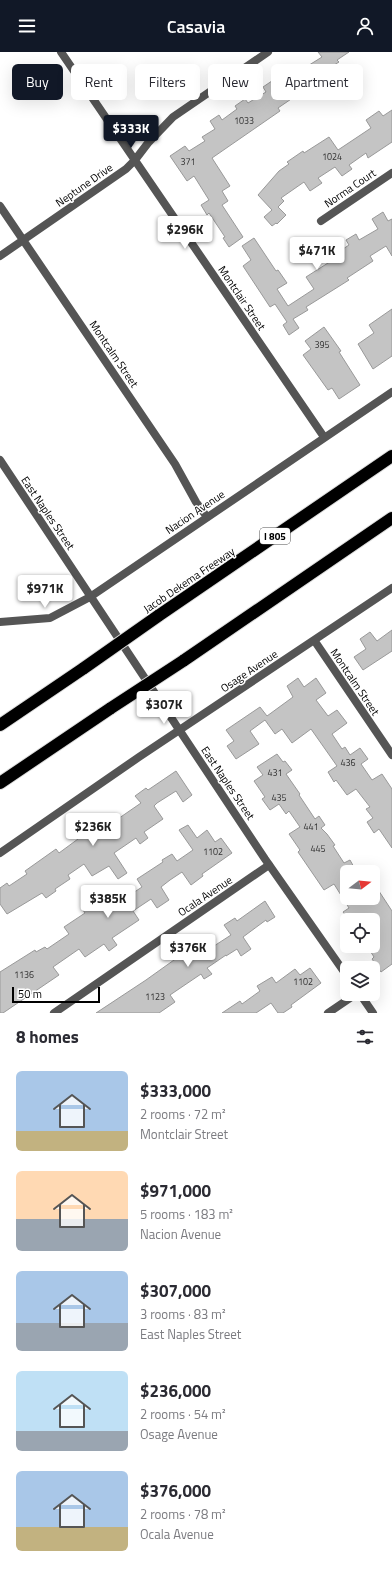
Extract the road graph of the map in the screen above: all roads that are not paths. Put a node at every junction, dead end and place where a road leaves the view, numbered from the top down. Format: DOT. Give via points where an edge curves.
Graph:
graph roads {
  1 [pos="61,52"];
  2 [pos="268,52"];
  3 [pos="135,160"];
  4 [pos="392,174"];
  5 [pos="0,206"];
  6 [pos="321,221"];
  7 [pos="23,240"];
  8 [pos="0,256"];
  9 [pos="392,392"];
  10 [pos="324,438"];
  11 [pos="392,456"];
  12 [pos="0,460"];
  13 [pos="207,517"];
  14 [pos="392,518"];
  15 [pos="392,588"];
  16 [pos="90,597"];
  17 [pos="0,622"];
  18 [pos="314,640"];
  19 [pos="111,708"];
  20 [pos="0,725"];
  21 [pos="180,731"];
  22 [pos="392,755"];
  23 [pos="0,780"];
  24 [pos="0,783"];
  25 [pos="0,853"];
  26 [pos="269,865"];
  27 [pos="340,966"];
  28 [pos="346,1001"];
  29 [pos="365,1001"];
  30 [pos="54,1013"];
  31 [pos="328,1013"];
  32 [pos="373,1013"];
  1 -- 3 [label="street, Montclair Street"];
  2 -- 3 [label="street, Neptune Drive" via="173,117"];
  3 -- 7 [label="street, Neptune Drive"];
  3 -- 10 [label="street, Montclair Street"];
  4 -- 6 [label="street, Norma Court"];
  5 -- 7 [label="street, Montcalm Street"];
  7 -- 8 [label="street, Neptune Drive"];
  7 -- 13 [label="street, Montcalm Street" via="175,464"];
  9 -- 10 [label="street, Nacion Avenue"];
  10 -- 13 [label="street, Nacion Avenue"];
  11 -- 20 [label="highway, Jacob Dekema Freeway / I 805, bridge"];
  12 -- 16 [label="street, East Naples Street"];
  13 -- 16 [label="street, Nacion Avenue"];
  14 -- 19 [label="highway, bridge"];
  15 -- 18 [label="street, Osage Avenue"];
  16 -- 17 [label="street, Nacion Avenue" via="50,618"];
  16 -- 21 [label="street, East Naples Street"];
  18 -- 21 [label="street, Osage Avenue"];
  18 -- 22 [label="street, Montcalm Street"];
  19 -- 23 [label="highway"];
  19 -- 24 [label="highway"];
  21 -- 25 [label="street, Osage Avenue"];
  21 -- 26 [label="street, East Naples Street"];
  26 -- 27 [label="street, East Naples Street"];
  26 -- 30 [label="street, Ocala Avenue"];
  28 -- 31 [label="street"];
  29 -- 32 [label="street"];
}
